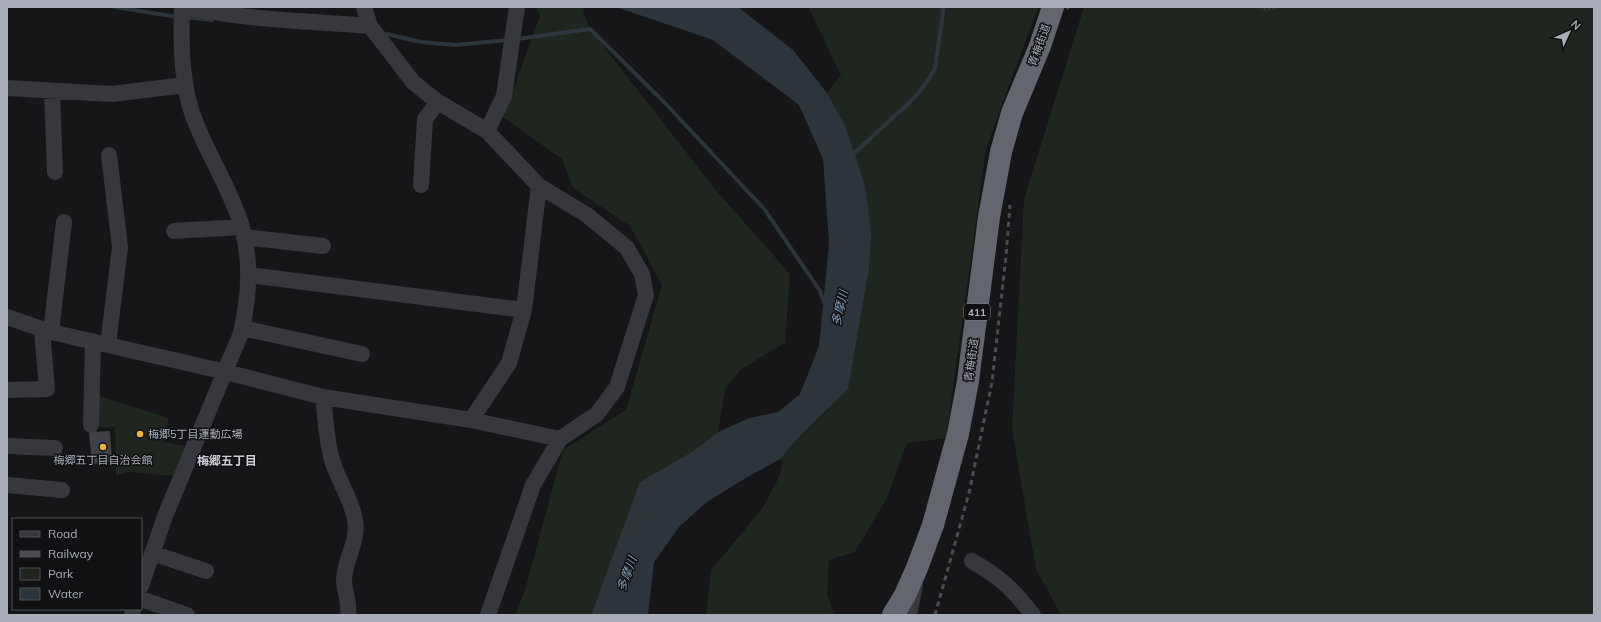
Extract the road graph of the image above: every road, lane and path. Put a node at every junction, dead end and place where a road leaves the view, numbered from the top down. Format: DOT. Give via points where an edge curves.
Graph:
graph roads {
  1 [pos="182,7"];
  2 [pos="186,7"];
  3 [pos="364,7"];
  4 [pos="517,7"];
  5 [pos="1053,7"];
  6 [pos="1259,7"];
  7 [pos="1278,7"];
  8 [pos="370,26"];
  9 [pos="185,85"];
  10 [pos="7,88"];
  11 [pos="52,92"];
  12 [pos="438,102"];
  13 [pos="487,131"];
  14 [pos="109,155"];
  15 [pos="55,172"];
  16 [pos="421,185"];
  17 [pos="539,186"];
  18 [pos="64,222"];
  19 [pos="174,231"];
  20 [pos="243,232"];
  21 [pos="323,246"];
  22 [pos="248,275"];
  23 [pos="524,310"];
  24 [pos="7,317"];
  25 [pos="242,328"];
  26 [pos="47,330"];
  27 [pos="101,343"];
  28 [pos="362,354"];
  29 [pos="226,372"];
  30 [pos="7,390"];
  31 [pos="323,397"];
  32 [pos="471,420"];
  33 [pos="91,425"];
  34 [pos="560,439"];
  35 [pos="7,446"];
  36 [pos="55,448"];
  37 [pos="7,485"];
  38 [pos="62,490"];
  39 [pos="152,553"];
  40 [pos="972,561"];
  41 [pos="917,568"];
  42 [pos="206,571"];
  43 [pos="142,583"];
  44 [pos="142,599"];
  45 [pos="187,615"];
  46 [pos="348,615"];
  47 [pos="488,615"];
  48 [pos="893,615"];
  49 [pos="909,615"];
  50 [pos="1033,615"];
  1 -- 9 [label="street" via="181,48"];
  2 -- 8 [label="street" via="238,16"];
  3 -- 8 [label="street"];
  4 -- 13 [label="street" via="504,96"];
  5 -- 41 [label="highway, 青梅街道 / 411" via="1012,113 1001,152 989,217 968,381 958,434 933,526"];
  6 -- 7 [label="path" via="1266,10"];
  8 -- 12 [label="street" via="413,82"];
  9 -- 11 [label="street" via="112,94"];
  9 -- 20 [label="street" via="194,117 234,205"];
  10 -- 11 [label="street"];
  11 -- 15 [label="street"];
  12 -- 13 [label="street"];
  12 -- 16 [label="street" via="425,119"];
  13 -- 17 [label="street"];
  14 -- 27 [label="street" via="120,248"];
  17 -- 23 [label="street"];
  17 -- 34 [label="street" via="587,216 627,248 642,274 646,295 617,387 597,414"];
  18 -- 26 [label="street"];
  19 -- 20 [label="street"];
  20 -- 21 [label="street"];
  20 -- 22 [label="street"];
  22 -- 23 [label="street"];
  22 -- 25 [label="street" via="247,303"];
  23 -- 32 [label="street" via="509,363"];
  24 -- 26 [label="street"];
  25 -- 28 [label="street"];
  25 -- 29 [label="street"];
  26 -- 27 [label="street"];
  26 -- 30 [label="street" via="47,389"];
  27 -- 29 [label="street"];
  27 -- 33 [label="street"];
  29 -- 31 [label="street"];
  29 -- 39 [label="street"];
  31 -- 32 [label="street"];
  31 -- 46 [label="street" via="330,452 356,522 344,578 349,601"];
  32 -- 34 [label="street"];
  34 -- 47 [label="street" via="533,485"];
  35 -- 36 [label="street"];
  37 -- 38 [label="street"];
  39 -- 42 [label="street"];
  39 -- 43 [label="street"];
  40 -- 50 [label="street" via="996,575"];
  41 -- 48 [label="highway, 青梅街道 / 411"];
  41 -- 49 [label="street"];
  44 -- 45 [label="street"];
}
